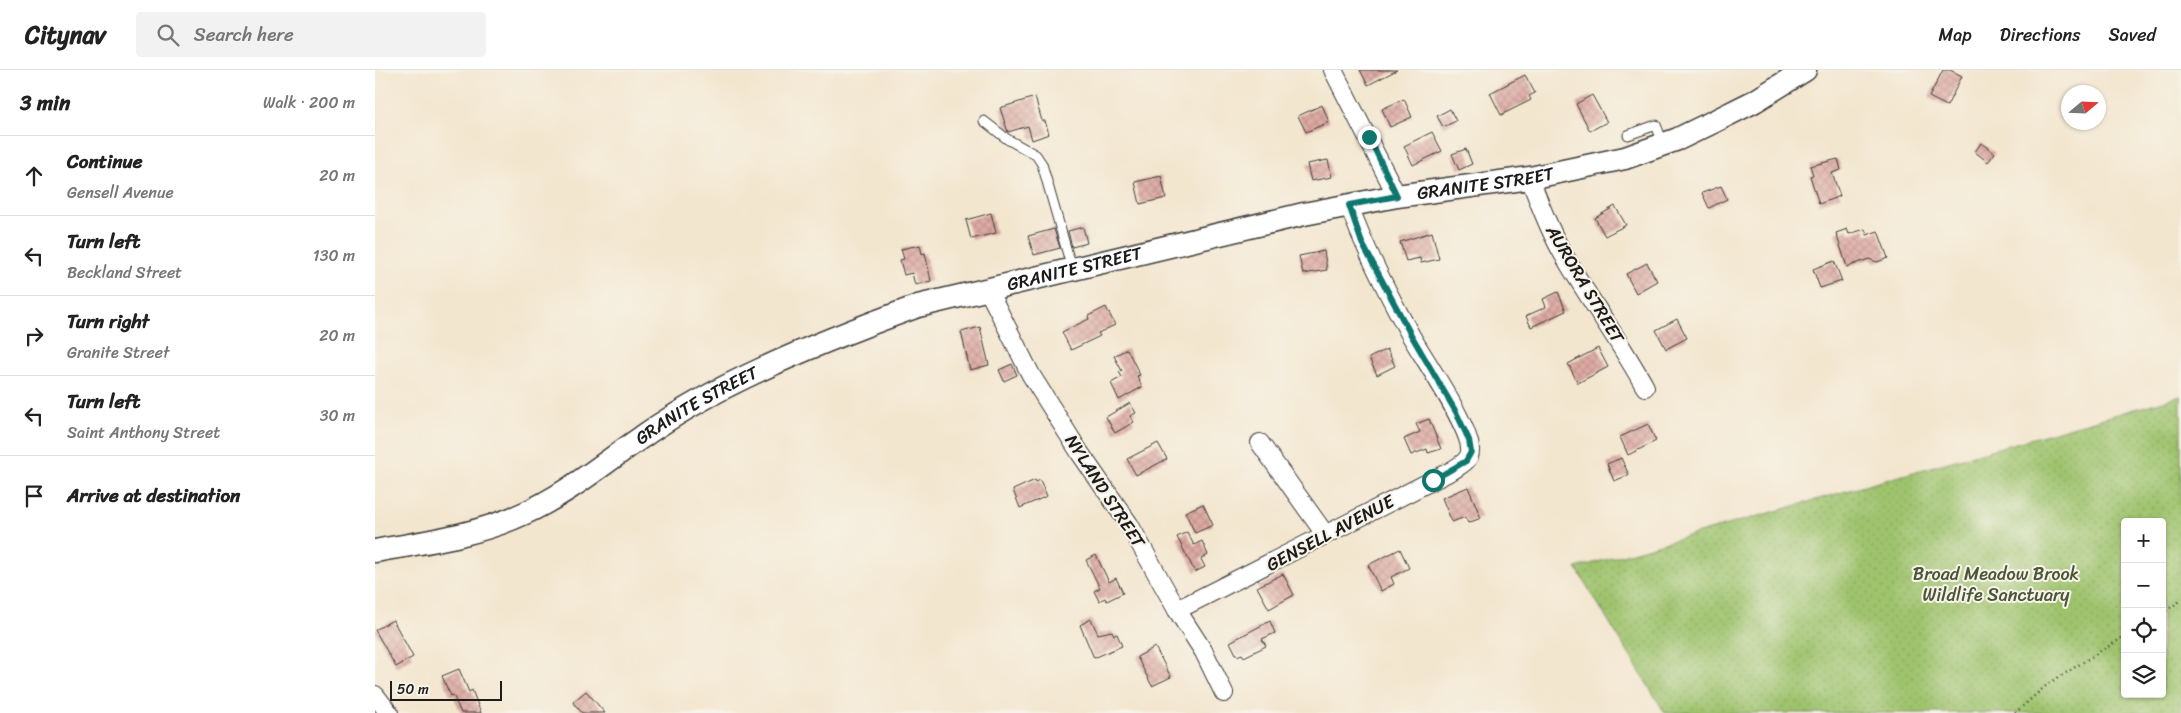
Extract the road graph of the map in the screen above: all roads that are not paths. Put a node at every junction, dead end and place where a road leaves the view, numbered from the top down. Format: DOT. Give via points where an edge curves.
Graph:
graph roads {
  1 [pos="1333,70"];
  2 [pos="1805,70"];
  3 [pos="984,121"];
  4 [pos="1628,135"];
  5 [pos="1663,144"];
  6 [pos="1530,178"];
  7 [pos="1397,196"];
  8 [pos="1349,205"];
  9 [pos="1072,269"];
  10 [pos="987,288"];
  11 [pos="1645,387"];
  12 [pos="1261,443"];
  13 [pos="1325,534"];
  14 [pos="375,551"];
  15 [pos="1177,610"];
  16 [pos="1224,693"];
  17 [pos="375,695"];
  18 [pos="389,713"];
  1 -- 7 [label="street"];
  2 -- 5 [label="street, GRANITE STREET" via="1755,101"];
  3 -- 9 [label="lane" via="1036,155 1042,164"];
  4 -- 5 [label="lane" via="1656,125"];
  5 -- 6 [label="street, GRANITE STREET" via="1625,158"];
  6 -- 7 [label="street, GRANITE STREET"];
  6 -- 11 [label="street, AURORA STREET" via="1562,252"];
  7 -- 8 [label="street, GRANITE STREET"];
  8 -- 9 [label="street, GRANITE STREET"];
  8 -- 13 [label="street, GENSELL AVENUE" via="1362,243 1456,412 1471,452 1466,461 1453,470"];
  9 -- 10 [label="street, GRANITE STREET"];
  10 -- 14 [label="street, GRANITE STREET" via="918,306 865,325 722,388 525,513 445,538"];
  10 -- 15 [label="street, NYLAND STREET" via="1031,374 1129,524"];
  12 -- 13 [label="street"];
  13 -- 15 [label="street, GENSELL AVENUE" via="1259,571"];
  15 -- 16 [label="street, NYLAND STREET" via="1204,652"];
  17 -- 18 [label="street"];
}
